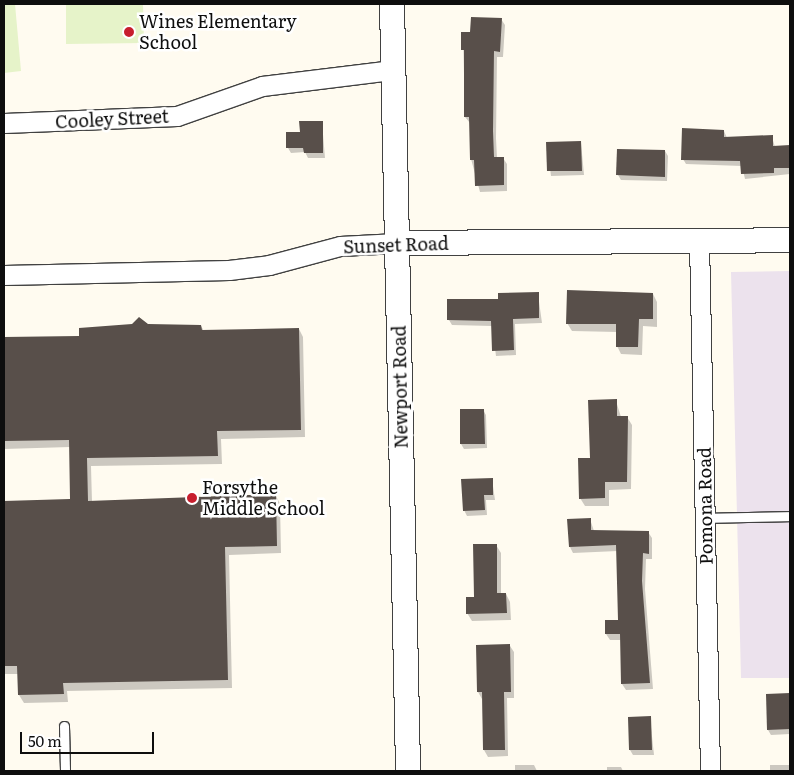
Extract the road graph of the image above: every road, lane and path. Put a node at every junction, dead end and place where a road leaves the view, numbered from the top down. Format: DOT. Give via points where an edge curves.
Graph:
graph roads {
  1 [pos="392,4"];
  2 [pos="393,70"];
  3 [pos="4,123"];
  4 [pos="790,240"];
  5 [pos="699,241"];
  6 [pos="397,243"];
  7 [pos="4,275"];
  8 [pos="790,516"];
  9 [pos="705,518"];
  10 [pos="64,726"];
  11 [pos="65,771"];
  12 [pos="408,771"];
  13 [pos="710,771"];
  1 -- 2 [label="street, Newport Road"];
  2 -- 3 [label="street, Cooley Street" via="262,86 224,96 177,116"];
  2 -- 6 [label="street, Newport Road"];
  4 -- 5 [label="street, Sunset Road"];
  5 -- 6 [label="street, Sunset Road"];
  5 -- 9 [label="street, Pomona Road"];
  6 -- 7 [label="street, Sunset Road" via="340,246 269,265 229,270"];
  6 -- 12 [label="street, Newport Road"];
  8 -- 9 [label="lane"];
  9 -- 13 [label="street, Pomona Road"];
  10 -- 11 [label="lane"];
}
